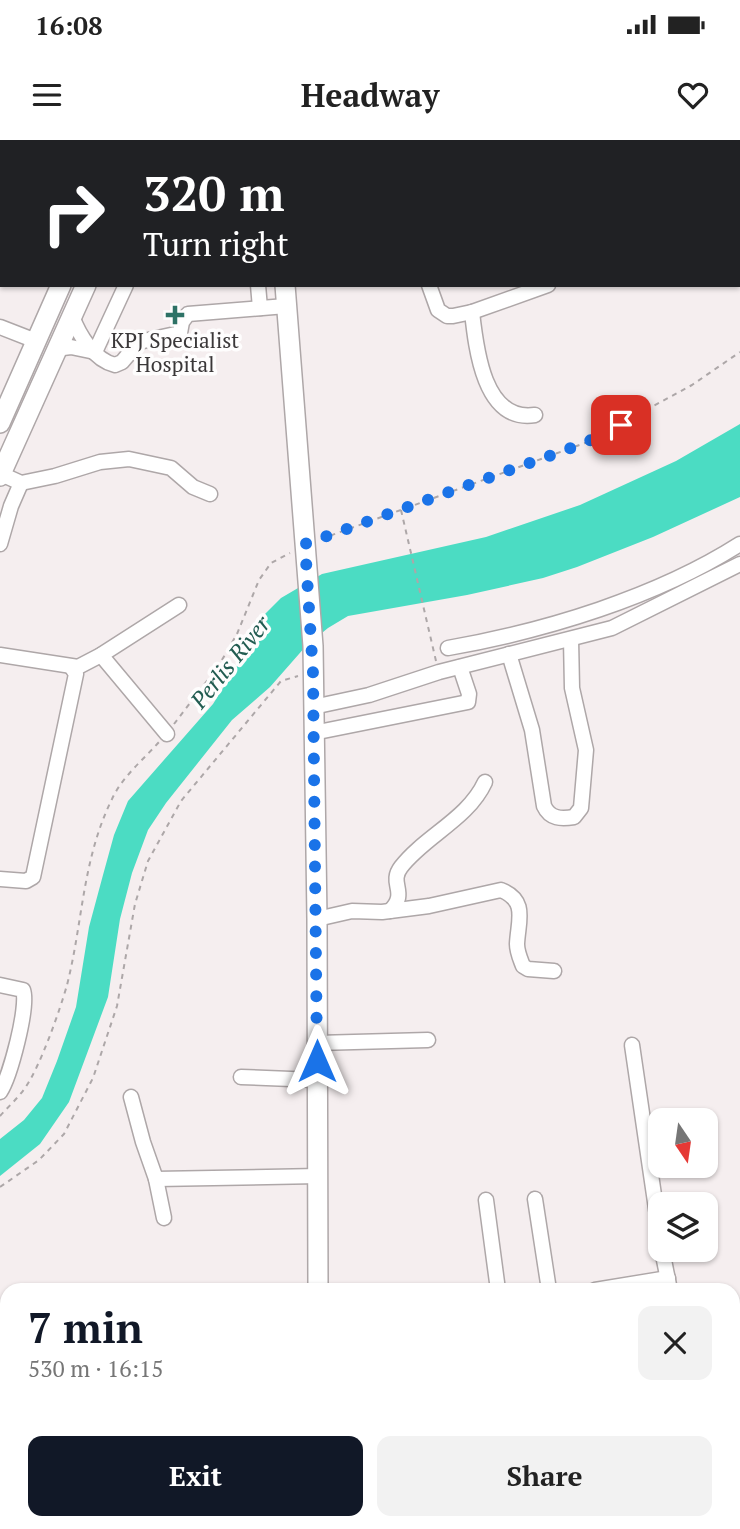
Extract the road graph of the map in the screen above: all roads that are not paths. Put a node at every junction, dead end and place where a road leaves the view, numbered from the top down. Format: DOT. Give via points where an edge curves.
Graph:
graph roads {
  1 [pos="60,287"];
  2 [pos="85,287"];
  3 [pos="125,287"];
  4 [pos="258,287"];
  5 [pos="285,287"];
  6 [pos="430,287"];
  7 [pos="542,287"];
  8 [pos="286,306"];
  9 [pos="260,308"];
  10 [pos="472,312"];
  11 [pos="72,316"];
  12 [pos="0,327"];
  13 [pos="36,341"];
  14 [pos="55,349"];
  15 [pos="95,352"];
  16 [pos="535,415"];
  17 [pos="0,423"];
  18 [pos="1,475"];
  19 [pos="22,483"];
  20 [pos="210,494"];
  21 [pos="0,544"];
  22 [pos="740,544"];
  23 [pos="740,564"];
  24 [pos="179,605"];
  25 [pos="571,639"];
  26 [pos="448,648"];
  27 [pos="509,654"];
  28 [pos="0,655"];
  29 [pos="102,655"];
  30 [pos="460,667"];
  31 [pos="72,668"];
  32 [pos="313,707"];
  33 [pos="313,733"];
  34 [pos="167,734"];
  35 [pos="485,782"];
  36 [pos="0,879"];
  37 [pos="390,911"];
  38 [pos="317,919"];
  39 [pos="555,971"];
  40 [pos="0,985"];
  41 [pos="428,1040"];
  42 [pos="317,1043"];
  43 [pos="632,1045"];
  44 [pos="241,1077"];
  45 [pos="317,1080"];
  46 [pos="0,1092"];
  47 [pos="131,1097"];
  48 [pos="319,1176"];
  49 [pos="156,1179"];
  50 [pos="654,1192"];
  51 [pos="535,1199"];
  52 [pos="486,1200"];
  53 [pos="164,1218"];
  54 [pos="664,1262"];
  55 [pos="318,1283"];
  56 [pos="497,1283"];
  57 [pos="548,1283"];
  58 [pos="669,1283"];
  1 -- 13 [label="main road"];
  2 -- 11 [label="main road"];
  3 -- 15 [label="street"];
  4 -- 9 [label="street"];
  5 -- 8 [label="main road"];
  6 -- 10 [label="street" via="441,312 450,316"];
  7 -- 10 [label="street"];
  8 -- 9 [label="street"];
  8 -- 32 [label="main road" via="313,646"];
  9 -- 15 [label="street" via="188,314 180,334 139,342 115,365"];
  10 -- 16 [label="street" via="477,356 499,404 517,415"];
  11 -- 14 [label="main road"];
  11 -- 15 [label="street" via="77,332"];
  12 -- 13 [label="street"];
  13 -- 17 [label="main road"];
  14 -- 15 [label="street"];
  14 -- 18 [label="main road"];
  18 -- 19 [label="street"];
  19 -- 20 [label="street" via="129,459 172,468 193,487"];
  19 -- 21 [label="street"];
  22 -- 26 [label="street" via="599,611"];
  23 -- 25 [label="street" via="620,625"];
  24 -- 29 [label="street"];
  25 -- 27 [label="street"];
  25 -- 27 [label="street" via="572,688 586,750 581,808 574,817 554,817 544,806 532,730"];
  27 -- 30 [label="street"];
  28 -- 31 [label="street"];
  29 -- 31 [label="street"];
  29 -- 34 [label="street"];
  30 -- 32 [label="street"];
  30 -- 33 [label="street" via="468,702"];
  31 -- 36 [label="street" via="76,674 68,717 33,877 26,881"];
  32 -- 33 [label="main road"];
  33 -- 38 [label="main road"];
  35 -- 37 [label="street" via="459,815 404,864 396,879 398,903"];
  37 -- 38 [label="street" via="352,911"];
  37 -- 39 [label="street" via="501,891 512,895 519,904 517,946 523,966"];
  38 -- 42 [label="main road"];
  40 -- 46 [label="street" via="23,990 25,999"];
  41 -- 42 [label="street"];
  42 -- 45 [label="main road"];
  43 -- 50 [label="street"];
  44 -- 45 [label="street"];
  45 -- 48 [label="main road"];
  47 -- 49 [label="street"];
  48 -- 49 [label="street"];
  48 -- 55 [label="main road"];
  49 -- 53 [label="street"];
  51 -- 57 [label="street"];
  52 -- 56 [label="street"];
  54 -- 58 [label="street"];
}
